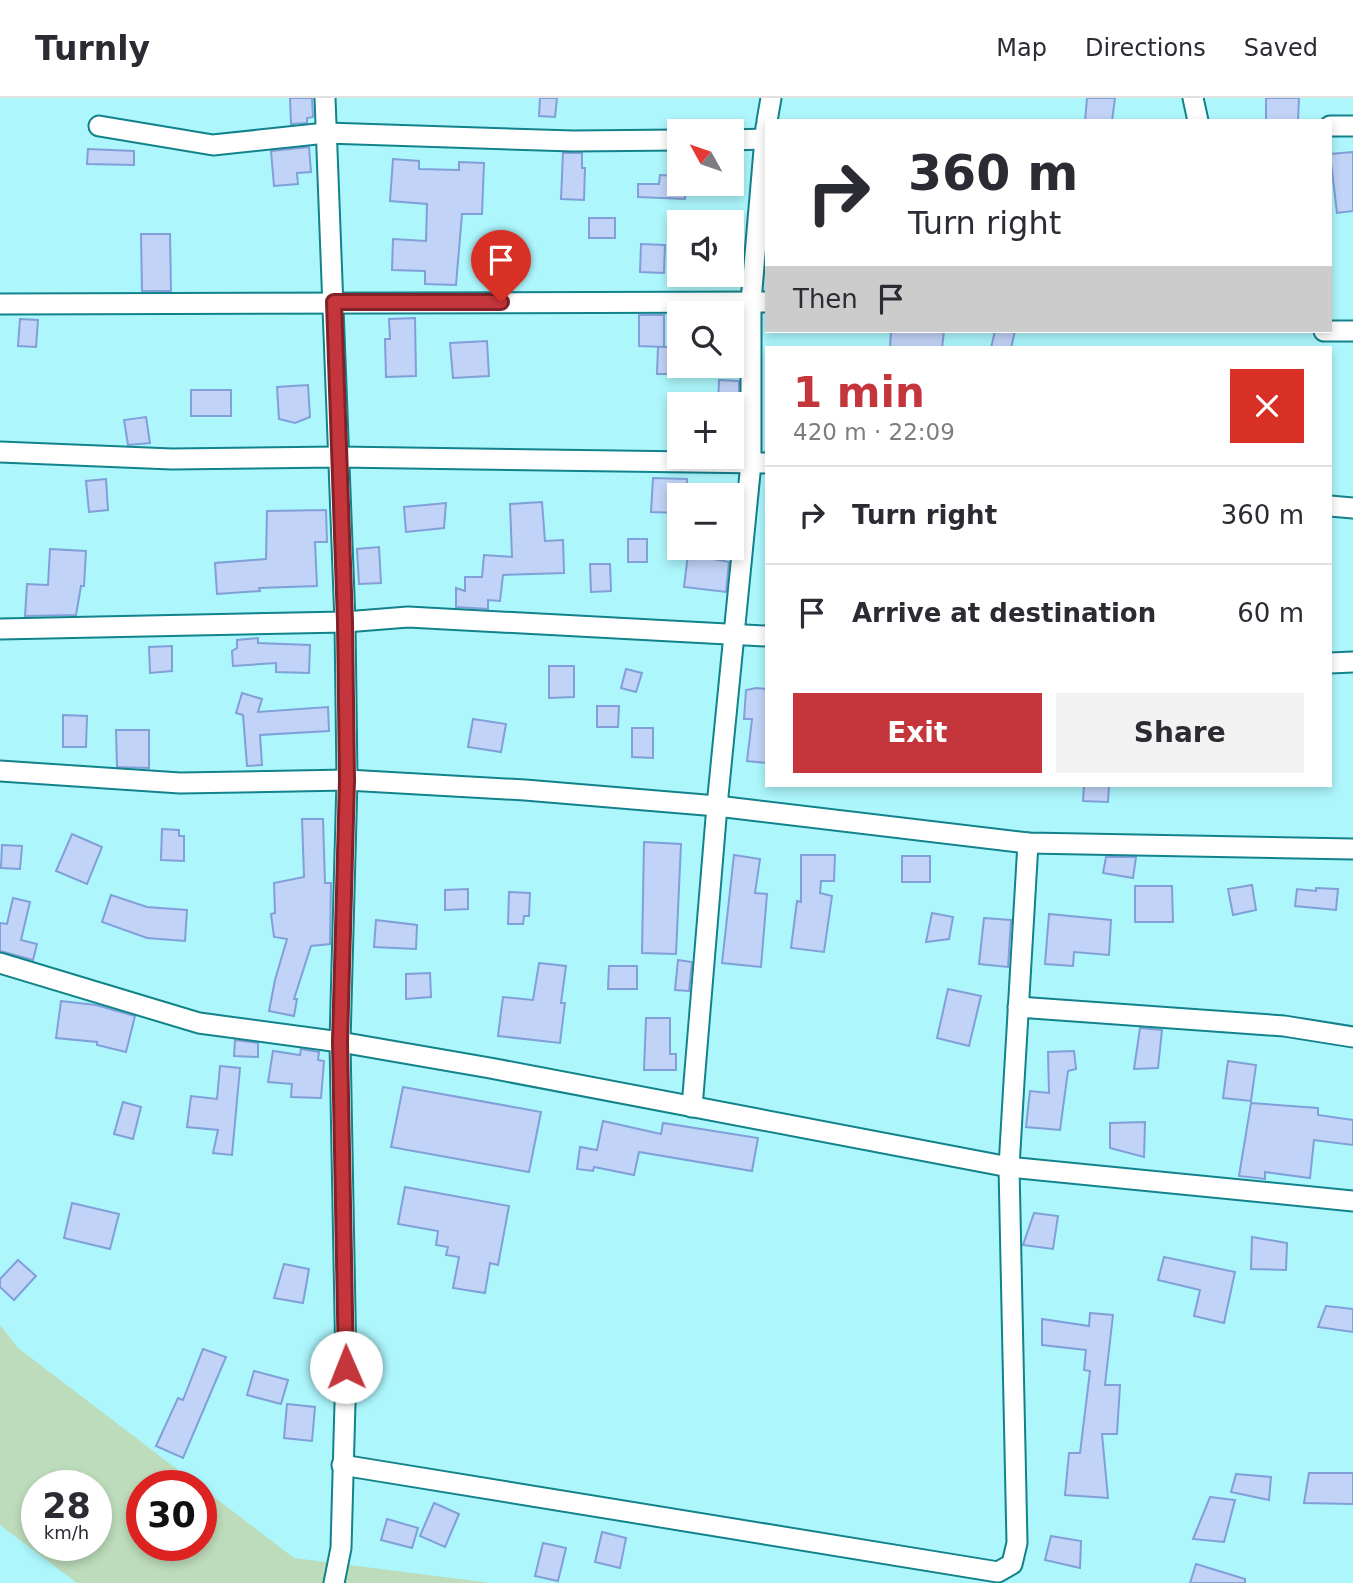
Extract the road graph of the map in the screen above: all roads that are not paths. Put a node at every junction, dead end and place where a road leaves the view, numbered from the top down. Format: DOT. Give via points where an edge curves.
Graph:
graph roads {
  1 [pos="325,98"];
  2 [pos="771,98"];
  3 [pos="1193,98"];
  4 [pos="768,119"];
  5 [pos="1198,119"];
  6 [pos="99,126"];
  7 [pos="1332,126"];
  8 [pos="1352,126"];
  9 [pos="765,132"];
  10 [pos="326,133"];
  11 [pos="744,137"];
  12 [pos="667,140"];
  13 [pos="765,156"];
  14 [pos="759,301"];
  15 [pos="334,302"];
  16 [pos="0,304"];
  17 [pos="1332,331"];
  18 [pos="1353,331"];
  19 [pos="0,452"];
  20 [pos="338,457"];
  21 [pos="759,463"];
  22 [pos="1332,506"];
  23 [pos="1353,508"];
  24 [pos="345,622"];
  25 [pos="0,629"];
  26 [pos="736,634"];
  27 [pos="765,636"];
  28 [pos="1353,662"];
  29 [pos="1332,663"];
  30 [pos="0,771"];
  31 [pos="347,780"];
  32 [pos="717,806"];
  33 [pos="1028,843"];
  34 [pos="1353,849"];
  35 [pos="0,963"];
  36 [pos="1018,1007"];
  37 [pos="1353,1037"];
  38 [pos="340,1042"];
  39 [pos="692,1107"];
  40 [pos="1009,1167"];
  41 [pos="1353,1201"];
  42 [pos="342,1465"];
  43 [pos="334,1583"];
  1 -- 10 [label="street"];
  2 -- 4 [label="street"];
  3 -- 5 [label="street"];
  6 -- 10 [label="street" via="213,145"];
  7 -- 8 [label="street"];
  9 -- 11 [label="street"];
  10 -- 12 [label="street"];
  10 -- 15 [label="street"];
  13 -- 14 [label="street"];
  14 -- 15 [label="street"];
  14 -- 21 [label="street"];
  15 -- 16 [label="street"];
  15 -- 20 [label="street"];
  17 -- 18 [label="street"];
  19 -- 20 [label="street" via="172,459"];
  20 -- 21 [label="street"];
  20 -- 24 [label="street"];
  21 -- 26 [label="street"];
  22 -- 23 [label="street"];
  24 -- 25 [label="street"];
  24 -- 26 [label="street" via="456,618"];
  24 -- 31 [label="street"];
  26 -- 27 [label="street"];
  26 -- 32 [label="street"];
  28 -- 29 [label="street"];
  30 -- 31 [label="street" via="180,783"];
  31 -- 32 [label="street"];
  31 -- 38 [label="street"];
  32 -- 33 [label="street"];
  32 -- 39 [label="street"];
  33 -- 34 [label="street"];
  33 -- 36 [label="street"];
  35 -- 38 [label="street" via="176,1018"];
  36 -- 37 [label="street" via="1284,1026"];
  36 -- 40 [label="street"];
  38 -- 39 [label="street"];
  38 -- 42 [label="street" via="346,1367"];
  39 -- 40 [label="street"];
  40 -- 41 [label="street"];
  40 -- 42 [label="street" via="1017,1543 1012,1564 1005,1569 998,1572"];
  42 -- 43 [label="street" via="341,1548"];
}
